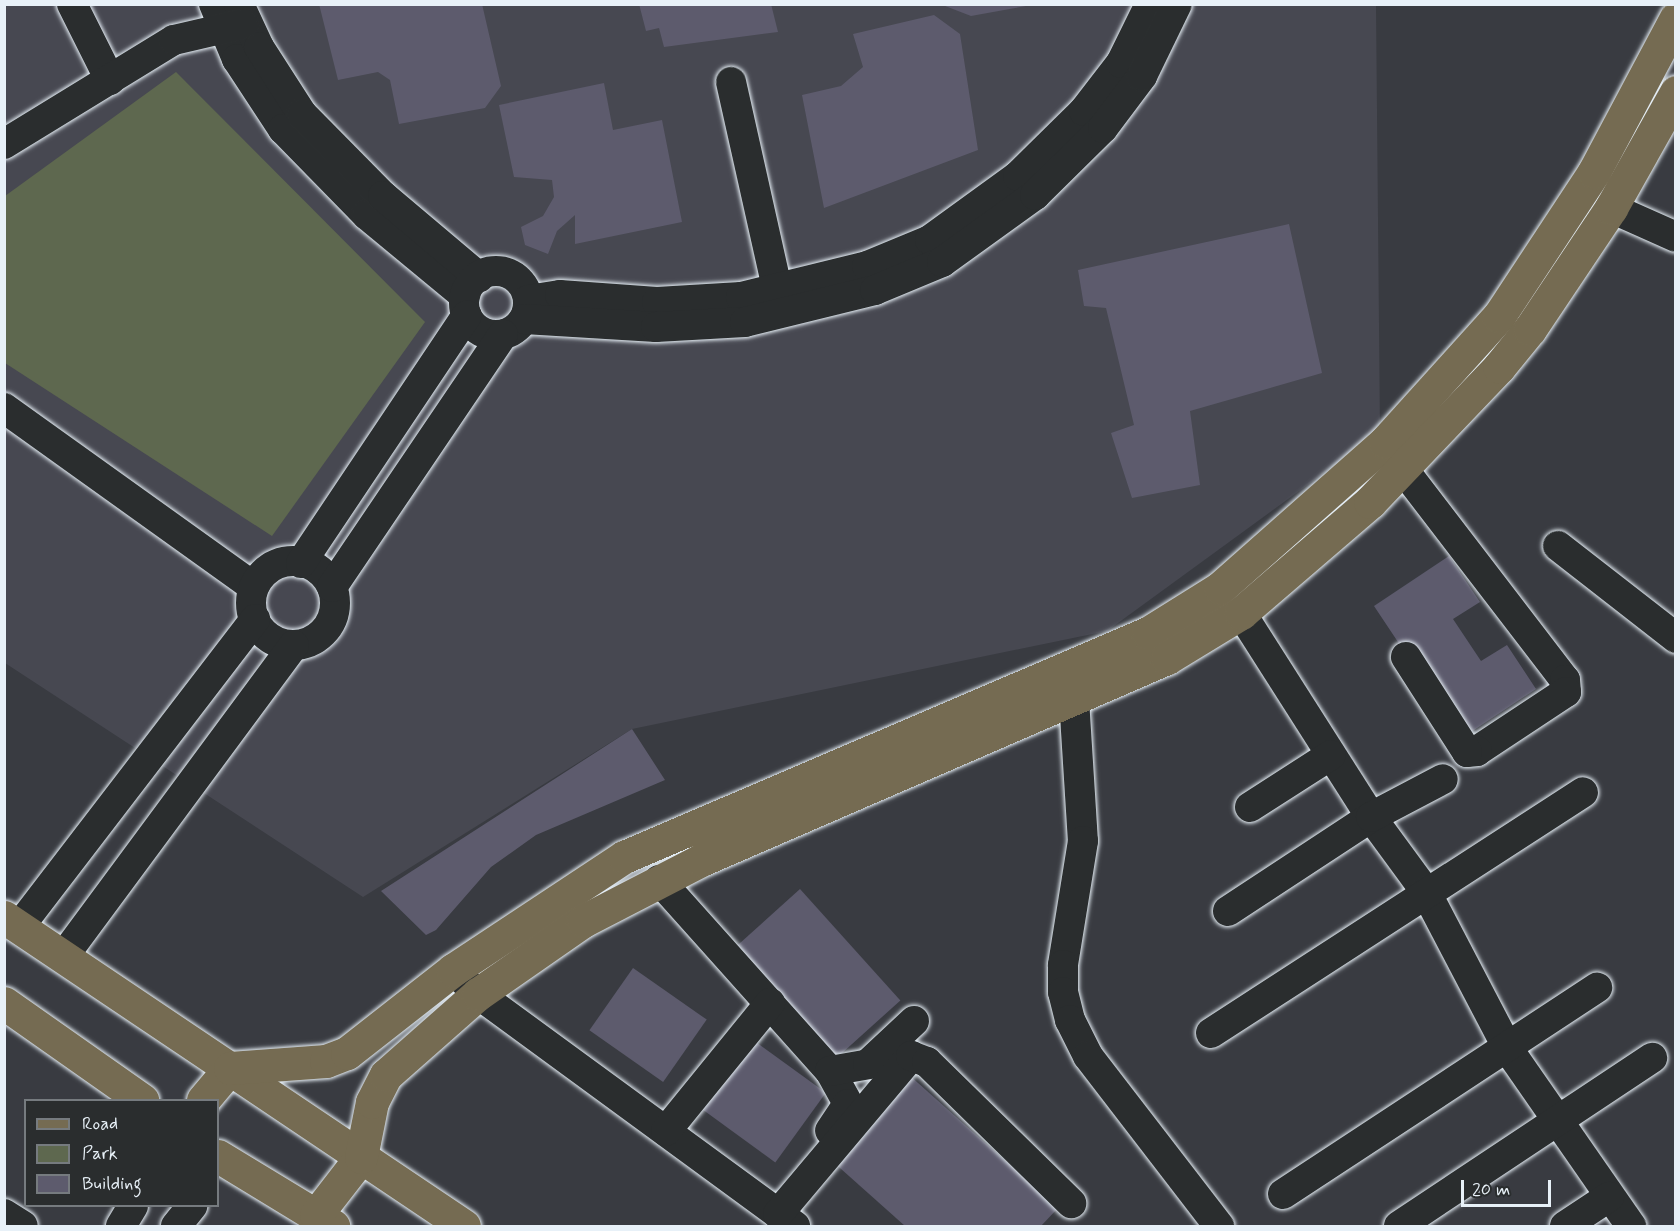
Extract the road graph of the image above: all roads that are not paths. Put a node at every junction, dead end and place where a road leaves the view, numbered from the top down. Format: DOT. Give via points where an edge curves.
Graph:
graph roads {
  1 [pos="72,4"];
  2 [pos="1150,4"];
  3 [pos="1177,4"];
  4 [pos="230,15"];
  5 [pos="1676,18"];
  6 [pos="110,80"];
  7 [pos="731,82"];
  8 [pos="1676,92"];
  9 [pos="4,144"];
  10 [pos="1060,153"];
  11 [pos="1611,208"];
  12 [pos="1676,237"];
  13 [pos="470,296"];
  14 [pos="780,302"];
  15 [pos="518,318"];
  16 [pos="1448,377"];
  17 [pos="1471,399"];
  18 [pos="4,408"];
  19 [pos="1403,469"];
  20 [pos="1558,546"];
  21 [pos="301,563"];
  22 [pos="332,586"];
  23 [pos="254,587"];
  24 [pos="1181,614"];
  25 [pos="1241,614"];
  26 [pos="255,619"];
  27 [pos="1676,638"];
  28 [pos="1198,642"];
  29 [pos="294,645"];
  30 [pos="1406,657"];
  31 [pos="1074,699"];
  32 [pos="1331,754"];
  33 [pos="1443,779"];
  34 [pos="1583,792"];
  35 [pos="1250,807"];
  36 [pos="1371,817"];
  37 [pos="659,880"];
  38 [pos="1426,892"];
  39 [pos="1228,912"];
  40 [pos="12,922"];
  41 [pos="63,957"];
  42 [pos="453,970"];
  43 [pos="1597,988"];
  44 [pos="478,994"];
  45 [pos="4,1003"];
  46 [pos="770,1003"];
  47 [pos="914,1021"];
  48 [pos="1210,1033"];
  49 [pos="1508,1049"];
  50 [pos="1652,1058"];
  51 [pos="230,1068"];
  52 [pos="830,1071"];
  53 [pos="139,1099"];
  54 [pos="205,1099"];
  55 [pos="1559,1123"];
  56 [pos="666,1131"];
  57 [pos="817,1147"];
  58 [pos="361,1157"];
  59 [pos="220,1162"];
  60 [pos="1282,1194"];
  61 [pos="1609,1197"];
  62 [pos="1071,1203"];
  63 [pos="132,1207"];
  64 [pos="191,1207"];
  65 [pos="4,1214"];
  66 [pos="787,1220"];
  67 [pos="324,1221"];
  68 [pos="23,1227"];
  69 [pos="121,1227"];
  70 [pos="176,1227"];
  71 [pos="464,1227"];
  72 [pos="1219,1227"];
  73 [pos="1399,1227"];
  74 [pos="1565,1227"];
  75 [pos="1631,1227"];
  1 -- 6 [label="street"];
  2 -- 10 [label="street" via="1121,63"];
  3 -- 10 [label="street" via="1142,76"];
  4 -- 6 [label="street" via="174,40"];
  4 -- 13 [label="street" via="283,129 367,215"];
  5 -- 16 [label="main road" via="1560,226 1517,292"];
  6 -- 9 [label="street"];
  7 -- 14 [label="street"];
  8 -- 11 [label="main road"];
  10 -- 14 [label="street" via="1018,176 930,240"];
  11 -- 12 [label="street"];
  11 -- 17 [label="main road" via="1530,329"];
  13 -- 15 [label="street" via="482,331"];
  13 -- 15 [label="street" via="491,272 516,277"];
  13 -- 21 [label="street"];
  14 -- 15 [label="street" via="560,295"];
  15 -- 22 [label="street"];
  16 -- 17 [label="main road"];
  16 -- 24 [label="main road" via="1307,514 1220,588"];
  17 -- 19 [label="main road"];
  18 -- 23 [label="street"];
  19 -- 25 [label="main road"];
  19 -- 30 [label="street" via="1565,680 1566,692 1477,752 1467,752"];
  20 -- 27 [label="street"];
  21 -- 22 [label="street" via="323,573"];
  21 -- 23 [label="street" via="277,564"];
  22 -- 29 [label="street" via="332,619 323,633"];
  23 -- 26 [label="street"];
  24 -- 28 [label="main road"];
  24 -- 42 [label="main road" via="1148,633 624,857"];
  25 -- 28 [label="main road"];
  25 -- 32 [label="street"];
  26 -- 29 [label="street" via="277,642"];
  26 -- 40 [label="street"];
  28 -- 31 [label="main road"];
  29 -- 41 [label="street"];
  31 -- 37 [label="main road"];
  31 -- 72 [label="street" via="1083,841 1063,965 1068,1010 1088,1056"];
  32 -- 35 [label="street"];
  32 -- 36 [label="street"];
  33 -- 36 [label="street"];
  34 -- 38 [label="street"];
  36 -- 38 [label="street"];
  36 -- 39 [label="street"];
  37 -- 44 [label="main road" via="583,921"];
  37 -- 46 [label="street"];
  38 -- 48 [label="street"];
  38 -- 49 [label="street"];
  40 -- 41 [label="main road"];
  41 -- 51 [label="main road"];
  42 -- 44 [label="street"];
  42 -- 51 [label="main road" via="347,1053 326,1061"];
  43 -- 49 [label="street"];
  44 -- 56 [label="street"];
  44 -- 58 [label="main road" via="386,1075 372,1102"];
  45 -- 53 [label="main road"];
  46 -- 52 [label="street"];
  46 -- 56 [label="street"];
  47 -- 52 [label="street" via="868,1064"];
  49 -- 55 [label="street"];
  49 -- 60 [label="street"];
  50 -- 55 [label="street"];
  51 -- 54 [label="main road"];
  51 -- 58 [label="main road"];
  52 -- 57 [label="street" via="848,1104"];
  55 -- 61 [label="street"];
  55 -- 73 [label="street"];
  56 -- 66 [label="street"];
  58 -- 67 [label="main road"];
  58 -- 71 [label="main road"];
  59 -- 67 [label="main road"];
  61 -- 74 [label="street"];
  61 -- 75 [label="street"];
  62 -- 66 [label="street" via="927,1062 911,1056"];
  63 -- 69 [label="street"];
  64 -- 70 [label="street"];
  65 -- 68 [label="street"];
}
